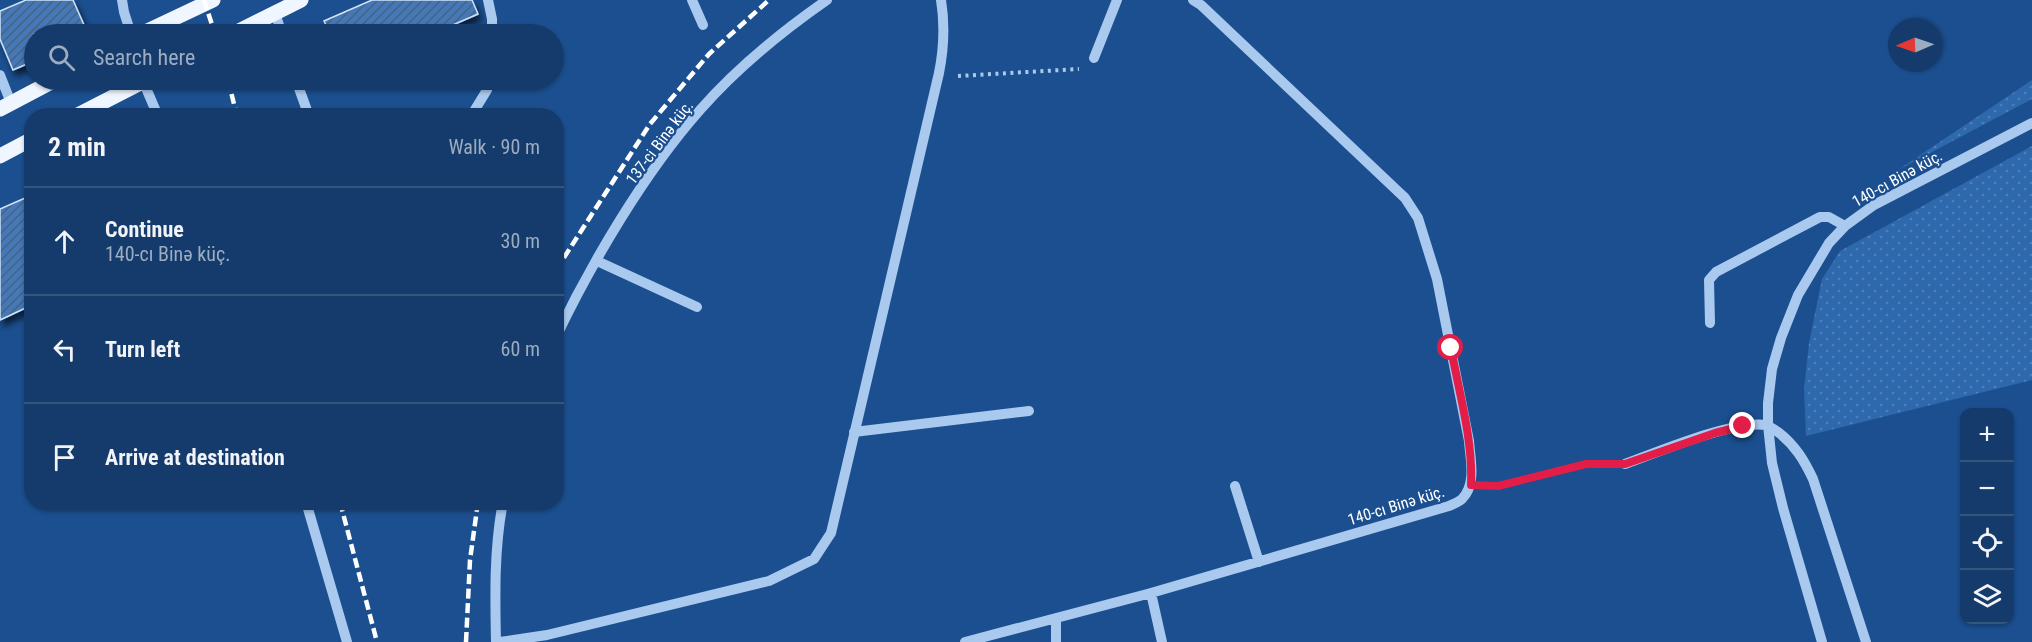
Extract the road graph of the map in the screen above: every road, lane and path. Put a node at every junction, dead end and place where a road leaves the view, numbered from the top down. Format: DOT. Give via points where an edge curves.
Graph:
graph roads {
  1 [pos="122,0"];
  2 [pos="213,0"];
  3 [pos="301,0"];
  4 [pos="488,0"];
  5 [pos="692,0"];
  6 [pos="827,0"];
  7 [pos="941,0"];
  8 [pos="1116,0"];
  9 [pos="1193,0"];
  10 [pos="274,13"];
  11 [pos="128,24"];
  12 [pos="162,24"];
  13 [pos="253,24"];
  14 [pos="278,24"];
  15 [pos="492,24"];
  16 [pos="703,25"];
  17 [pos="1094,58"];
  18 [pos="939,73"];
  19 [pos="0,75"];
  20 [pos="36,90"];
  21 [pos="125,90"];
  22 [pos="148,90"];
  23 [pos="300,90"];
  24 [pos="487,90"];
  25 [pos="5,106"];
  26 [pos="91,108"];
  27 [pos="155,108"];
  28 [pos="306,108"];
  29 [pos="476,108"];
  30 [pos="2032,123"];
  31 [pos="24,143"];
  32 [pos="0,156"];
  33 [pos="1845,226"];
  34 [pos="597,261"];
  35 [pos="697,307"];
  36 [pos="564,320"];
  37 [pos="1710,323"];
  38 [pos="1029,411"];
  39 [pos="1768,425"];
  40 [pos="854,432"];
  41 [pos="1625,464"];
  42 [pos="1471,485"];
  43 [pos="1235,486"];
  44 [pos="308,510"];
  45 [pos="501,510"];
  46 [pos="1259,562"];
  47 [pos="1151,593"];
  48 [pos="1056,618"];
  49 [pos="347,642"];
  50 [pos="498,642"];
  51 [pos="965,642"];
  52 [pos="1056,642"];
  53 [pos="1162,642"];
  54 [pos="1822,642"];
  55 [pos="1866,642"];
  1 -- 11 [label="street"];
  2 -- 12 [label="main road"];
  3 -- 10 [label="main road"];
  4 -- 15 [label="street"];
  5 -- 16 [label="street"];
  6 -- 34 [label="street, 137-ci Binə küç." via="755,55 700,110 658,164"];
  7 -- 18 [label="street" via="944,48"];
  8 -- 17 [label="street"];
  9 -- 42 [label="street" via="1405,198 1418,218 1437,279 1468,441"];
  10 -- 13 [label="main road"];
  10 -- 14 [label="street"];
  17 -- 18 [label="path" via="1079,69 962,76"];
  18 -- 40 [label="street"];
  19 -- 25 [label="street"];
  20 -- 25 [label="main road"];
  21 -- 26 [label="main road"];
  22 -- 27 [label="street"];
  23 -- 28 [label="street"];
  24 -- 29 [label="street"];
  30 -- 33 [label="street, 140-cı Binə küç." via="1874,204"];
  31 -- 32 [label="main road"];
  33 -- 37 [label="street" via="1829,217 1820,218 1716,272 1709,280"];
  33 -- 39 [label="street, 140-cı Binə küç." via="1814,266 1794,305 1772,369"];
  34 -- 35 [label="street"];
  34 -- 36 [label="street, 137-ci Binə küç."];
  38 -- 40 [label="street"];
  39 -- 41 [label="street" via="1715,433"];
  39 -- 54 [label="street, 140-cı Binə küç." via="1783,508"];
  39 -- 55 [label="street" via="1789,441 1814,479"];
  40 -- 50 [label="street" via="831,533 814,559 769,580 547,635"];
  41 -- 42 [label="path" via="1586,464 1498,486"];
  42 -- 46 [label="street, 140-cı Binə küç." via="1462,499 1449,506"];
  43 -- 46 [label="street"];
  44 -- 49 [label="street"];
  45 -- 50 [label="street" via="495,589"];
  46 -- 47 [label="street, 140-cı Binə küç."];
  47 -- 48 [label="street, 140-cı Binə küç."];
  47 -- 53 [label="street"];
  48 -- 51 [label="street, 140-cı Binə küç."];
  48 -- 52 [label="street"];
}
